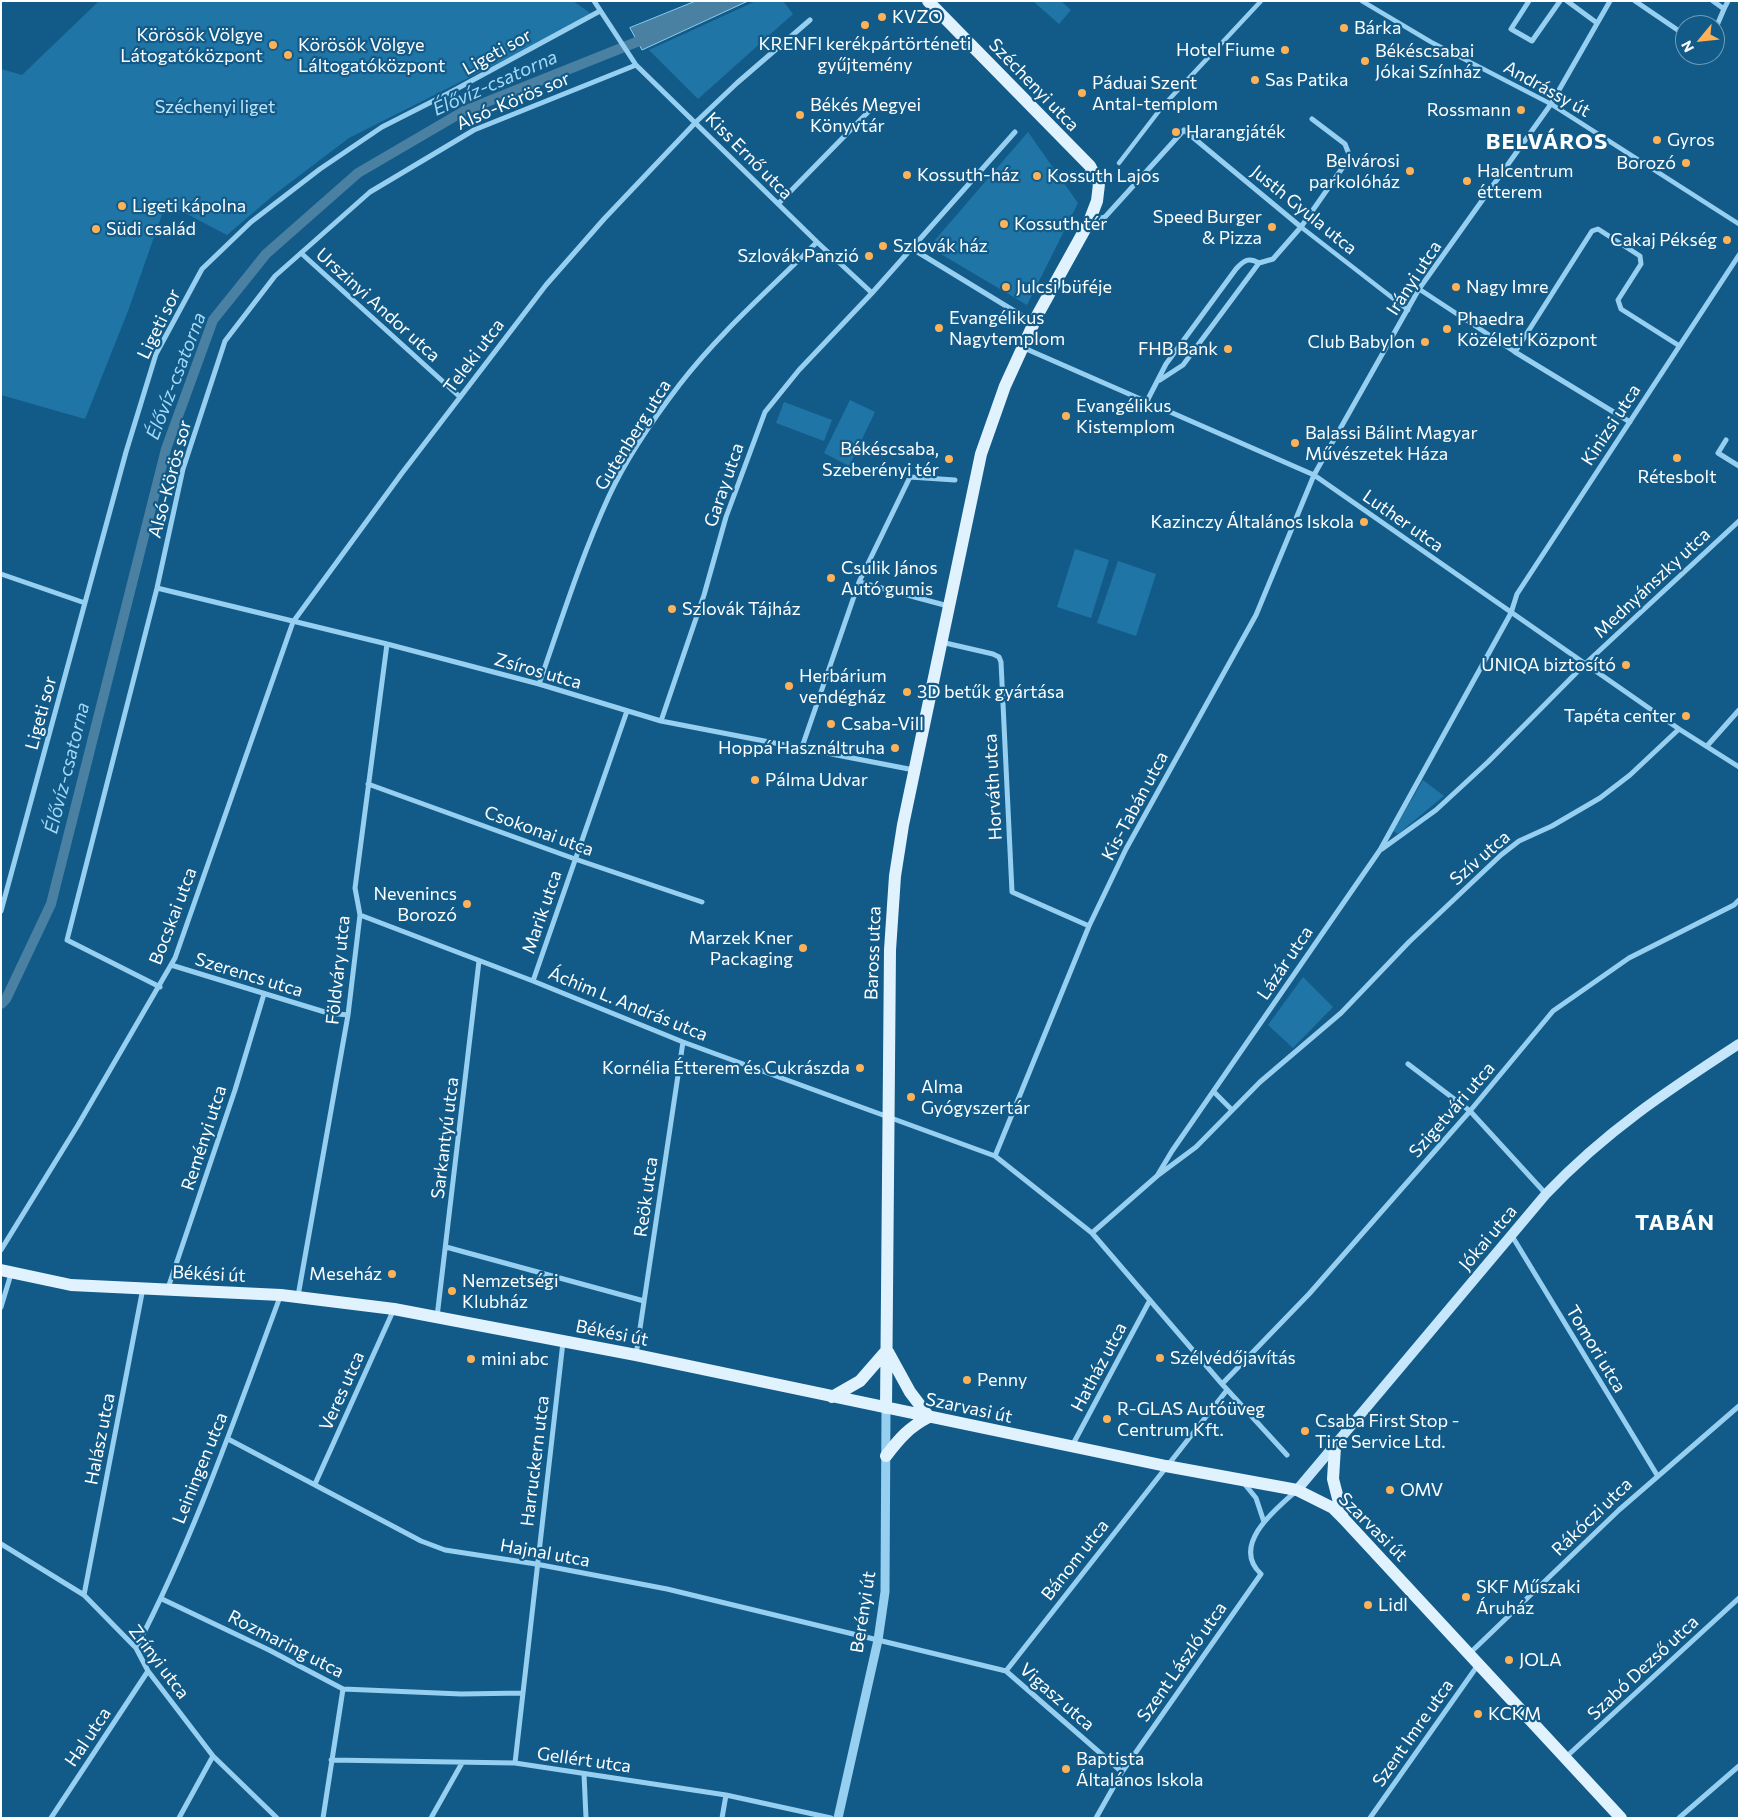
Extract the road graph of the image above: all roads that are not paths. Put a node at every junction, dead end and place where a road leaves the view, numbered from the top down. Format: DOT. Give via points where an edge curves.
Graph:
graph roads {
  1 [pos="928,1"];
  2 [pos="1261,1"];
  3 [pos="1362,1"];
  4 [pos="1529,1"];
  5 [pos="1560,1"];
  6 [pos="1567,1"];
  7 [pos="1610,1"];
  8 [pos="1635,1"];
  9 [pos="1713,1"];
  10 [pos="1728,1"];
  11 [pos="596,2"];
  12 [pos="1724,9"];
  13 [pos="600,11"];
  14 [pos="1721,15"];
  15 [pos="810,20"];
  16 [pos="1597,23"];
  17 [pos="1675,27"];
  18 [pos="636,65"];
  19 [pos="1551,104"];
  20 [pos="869,111"];
  21 [pos="1312,119"];
  22 [pos="696,122"];
  23 [pos="1015,132"];
  24 [pos="1119,163"];
  25 [pos="778,204"];
  26 [pos="1089,222"];
  27 [pos="1739,224"];
  28 [pos="1300,226"];
  29 [pos="817,242"];
  30 [pos="911,248"];
  31 [pos="301,253"];
  32 [pos="1739,255"];
  33 [pos="1259,263"];
  34 [pos="1419,288"];
  35 [pos="872,292"];
  36 [pos="1408,310"];
  37 [pos="1034,323"];
  38 [pos="1678,345"];
  39 [pos="1023,348"];
  40 [pos="1515,352"];
  41 [pos="1160,380"];
  42 [pos="460,397"];
  43 [pos="1147,401"];
  44 [pos="1630,422"];
  45 [pos="1726,440"];
  46 [pos="1739,466"];
  47 [pos="1314,476"];
  48 [pos="955,480"];
  49 [pos="1739,521"];
  50 [pos="1,574"];
  51 [pos="859,582"];
  52 [pos="156,588"];
  53 [pos="85,603"];
  54 [pos="949,606"];
  55 [pos="1511,613"];
  56 [pos="293,622"];
  57 [pos="941,642"];
  58 [pos="387,644"];
  59 [pos="1585,664"];
  60 [pos="539,684"];
  61 [pos="1739,710"];
  62 [pos="627,711"];
  63 [pos="662,721"];
  64 [pos="1679,729"];
  65 [pos="1707,746"];
  66 [pos="802,747"];
  67 [pos="1739,767"];
  68 [pos="914,770"];
  69 [pos="368,784"];
  70 [pos="1380,850"];
  71 [pos="575,860"];
  72 [pos="1739,900"];
  73 [pos="702,902"];
  74 [pos="1,911"];
  75 [pos="360,915"];
  76 [pos="1088,926"];
  77 [pos="479,961"];
  78 [pos="171,965"];
  79 [pos="533,981"];
  80 [pos="160,987"];
  81 [pos="264,994"];
  82 [pos="1341,1013"];
  83 [pos="348,1016"];
  84 [pos="682,1042"];
  85 [pos="1739,1044"];
  86 [pos="1408,1064"];
  87 [pos="1214,1092"];
  88 [pos="1232,1110"];
  89 [pos="1470,1111"];
  90 [pos="887,1116"];
  91 [pos="995,1156"];
  92 [pos="1157,1176"];
  93 [pos="1546,1194"];
  94 [pos="1092,1233"];
  95 [pos="1512,1236"];
  96 [pos="446,1248"];
  97 [pos="1,1250"];
  98 [pos="6,1272"];
  99 [pos="143,1288"];
  100 [pos="168,1289"];
  101 [pos="281,1295"];
  102 [pos="298,1297"];
  103 [pos="1150,1300"];
  104 [pos="644,1301"];
  105 [pos="1,1307"];
  106 [pos="394,1309"];
  107 [pos="436,1317"];
  108 [pos="563,1341"];
  109 [pos="886,1350"];
  110 [pos="636,1356"];
  111 [pos="1222,1384"];
  112 [pos="1227,1390"];
  113 [pos="832,1397"];
  114 [pos="1739,1406"];
  115 [pos="886,1408"];
  116 [pos="929,1418"];
  117 [pos="228,1439"];
  118 [pos="1072,1447"];
  119 [pos="1336,1447"];
  120 [pos="1287,1455"];
  121 [pos="886,1456"];
  122 [pos="1166,1466"];
  123 [pos="1657,1475"];
  124 [pos="1241,1480"];
  125 [pos="315,1484"];
  126 [pos="1297,1490"];
  127 [pos="1343,1518"];
  128 [pos="1264,1522"];
  129 [pos="1,1544"];
  130 [pos="536,1564"];
  131 [pos="84,1595"];
  132 [pos="1739,1598"];
  133 [pos="162,1599"];
  134 [pos="878,1640"];
  135 [pos="136,1648"];
  136 [pos="1470,1654"];
  137 [pos="1478,1664"];
  138 [pos="148,1671"];
  139 [pos="1006,1671"];
  140 [pos="343,1689"];
  141 [pos="523,1693"];
  142 [pos="213,1756"];
  143 [pos="1565,1758"];
  144 [pos="331,1760"];
  145 [pos="462,1763"];
  146 [pos="515,1763"];
  147 [pos="1739,1766"];
  148 [pos="1122,1772"];
  149 [pos="584,1774"];
  150 [pos="726,1795"];
  151 [pos="50,1818"];
  152 [pos="179,1818"];
  153 [pos="277,1818"];
  154 [pos="323,1818"];
  155 [pos="431,1818"];
  156 [pos="586,1818"];
  157 [pos="722,1818"];
  158 [pos="831,1818"];
  159 [pos="838,1818"];
  160 [pos="1096,1818"];
  161 [pos="1370,1818"];
  162 [pos="1621,1818"];
  163 [pos="1679,1818"];
  1 -- 26 [label="main road, Széchenyi utca" via="1090,166 1099,184"];
  2 -- 24 [label="street" via="1162,107"];
  3 -- 19 [label="street, Andrássy út" via="1431,42"];
  4 -- 5 [label="street" via="1511,29 1532,40"];
  6 -- 16 [label="street"];
  7 -- 16 [label="street, Irányi utca"];
  8 -- 17 [label="street"];
  9 -- 12 [label="street"];
  10 -- 12 [label="street"];
  11 -- 13 [label="street, Kiss Ernő utca"];
  12 -- 14 [label="street"];
  13 -- 18 [label="street, Kiss Ernő utca"];
  13 -- 53 [label="street, Ligeti sor" via="382,127 251,222 202,269 156,354"];
  15 -- 22 [label="street, Teleki utca"];
  16 -- 19 [label="street, Irányi utca"];
  18 -- 22 [label="street, Kiss Ernő utca"];
  18 -- 31 [label="street, Alsó-Körös sor" via="474,130 370,192"];
  19 -- 27 [label="street, Andrássy út"];
  19 -- 34 [label="street, Irányi utca"];
  20 -- 25 [label="street"];
  21 -- 28 [label="street" via="1345,144 1350,157"];
  22 -- 25 [label="street, Kiss Ernő utca"];
  22 -- 42 [label="street, Teleki utca" via="546,285"];
  23 -- 30 [label="street"];
  25 -- 29 [label="street, Kiss Ernő utca"];
  26 -- 28 [label="street, Justh Gyula utca" via="1105,217 1184,130"];
  26 -- 37 [label="main road"];
  28 -- 33 [label="street" via="1273,259"];
  28 -- 36 [label="street, Justh Gyula utca"];
  29 -- 35 [label="street, Kiss Ernő utca"];
  29 -- 60 [label="street, Gutenberg utca" via="680,383 633,452 584,555"];
  30 -- 35 [label="street"];
  30 -- 37 [label="street"];
  31 -- 42 [label="street, Urszinyi Andor utca"];
  31 -- 52 [label="street, Alsó-Körös sor" via="274,276 225,341 183,469"];
  32 -- 38 [label="street, Kinizsi utca"];
  33 -- 41 [label="street" via="1183,365"];
  33 -- 41 [label="street" via="1253,259 1243,261 1166,364"];
  34 -- 36 [label="street, Irányi utca"];
  34 -- 40 [label="street"];
  35 -- 63 [label="street, Garay utca" via="799,370 765,412 726,516 704,596"];
  36 -- 47 [label="street, Irányi utca"];
  37 -- 39 [label="main road"];
  38 -- 40 [label="street" via="1621,309 1618,300 1641,264 1640,256 1598,229 1592,231"];
  38 -- 44 [label="street, Kinizsi utca"];
  39 -- 43 [label="street, Luther utca"];
  39 -- 54 [label="main road, Baross utca" via="981,454"];
  40 -- 44 [label="street"];
  41 -- 43 [label="street"];
  42 -- 56 [label="street, Teleki utca"];
  43 -- 47 [label="street, Luther utca"];
  44 -- 55 [label="street, Kinizsi utca" via="1517,594"];
  45 -- 46 [label="street" via="1718,453"];
  47 -- 55 [label="street, Luther utca"];
  47 -- 76 [label="street, Kis-Tabán utca" via="1256,615 1126,849"];
  48 -- 51 [label="street" via="910,477"];
  49 -- 59 [label="street, Mednyánszky utca"];
  50 -- 53 [label="street"];
  51 -- 54 [label="street"];
  51 -- 66 [label="street"];
  52 -- 56 [label="street, Zsíros utca"];
  52 -- 80 [label="street, Alsó-Körös sor" via="66,940"];
  53 -- 74 [label="street, Ligeti sor"];
  54 -- 57 [label="main road, Baross utca"];
  55 -- 59 [label="street, Luther utca"];
  55 -- 70 [label="street, Lázár utca"];
  56 -- 58 [label="street, Zsíros utca"];
  56 -- 78 [label="street, Bocskai utca" via="184,937"];
  57 -- 68 [label="main road, Baross utca"];
  57 -- 76 [label="street, Horváth utca" via="994,654 1002,662 1012,892"];
  58 -- 60 [label="street, Zsíros utca"];
  58 -- 69 [label="street, Földváry utca"];
  59 -- 64 [label="street, Luther utca"];
  59 -- 70 [label="street, Lázár utca" via="1436,810"];
  60 -- 62 [label="street, Zsíros utca"];
  61 -- 65 [label="street"];
  62 -- 63 [label="street, Zsíros utca"];
  62 -- 71 [label="street, Marik utca"];
  63 -- 66 [label="street, Zsíros utca"];
  64 -- 65 [label="street, Luther utca"];
  64 -- 82 [label="street, Szív utca" via="1600,798 1519,841 1501,855 1409,942"];
  65 -- 67 [label="street, Luther utca"];
  66 -- 68 [label="street, Zsíros utca"];
  68 -- 90 [label="main road, Baross utca" via="891,918"];
  69 -- 71 [label="street, Csokonai utca"];
  69 -- 75 [label="street, Földváry utca" via="355,888"];
  70 -- 87 [label="street, Lázár utca"];
  71 -- 73 [label="street, Csokonai utca"];
  71 -- 79 [label="street, Marik utca"];
  72 -- 89 [label="street, Szigetvári utca" via="1629,958 1553,1011"];
  75 -- 77 [label="street, Áchim L. András utca"];
  75 -- 83 [label="street, Földváry utca"];
  76 -- 91 [label="street, Kis-Tabán utca"];
  77 -- 79 [label="street, Áchim L. András utca"];
  77 -- 96 [label="street, Sarkantyú utca"];
  78 -- 80 [label="street, Bocskai utca"];
  78 -- 81 [label="street, Szerencs utca"];
  79 -- 84 [label="street, Áchim L. András utca"];
  80 -- 97 [label="street, Bocskai utca"];
  81 -- 83 [label="street, Szerencs utca"];
  81 -- 100 [label="street, Reményi utca"];
  82 -- 88 [label="street, Lázár utca"];
  83 -- 102 [label="street, Földváry utca"];
  84 -- 90 [label="street, Áchim L. András utca"];
  84 -- 104 [label="street, Reök utca"];
  85 -- 93 [label="main road, Jókai utca" via="1618,1126"];
  86 -- 89 [label="street"];
  87 -- 88 [label="street"];
  87 -- 92 [label="street, Lázár utca"];
  88 -- 92 [label="street, Lázár utca" via="1196,1147"];
  89 -- 93 [label="street"];
  89 -- 111 [label="street, Szigetvári utca" via="1309,1294"];
  90 -- 91 [label="street"];
  90 -- 109 [label="main road, Baross utca"];
  91 -- 94 [label="street"];
  92 -- 94 [label="street, Lázár utca"];
  93 -- 95 [label="main road, Jókai utca"];
  94 -- 103 [label="street"];
  95 -- 119 [label="main road, Jókai utca"];
  95 -- 123 [label="street, Tomori utca"];
  96 -- 104 [label="street"];
  96 -- 107 [label="street, Sarkantyú utca"];
  98 -- 99 [label="main road, Békési út" via="71,1285"];
  98 -- 105 [label="street"];
  99 -- 100 [label="main road, Békési út"];
  99 -- 131 [label="street, Halász utca"];
  100 -- 101 [label="main road, Békési út"];
  101 -- 102 [label="main road, Békési út"];
  101 -- 117 [label="street, Leiningen utca"];
  102 -- 106 [label="main road, Békési út"];
  103 -- 111 [label="street"];
  103 -- 118 [label="street, Hatház utca"];
  104 -- 110 [label="street, Reök utca"];
  106 -- 107 [label="main road, Békési út"];
  106 -- 125 [label="street, Veres utca"];
  107 -- 108 [label="main road, Békési út"];
  108 -- 110 [label="main road, Békési út"];
  108 -- 130 [label="street, Harruckern utca"];
  109 -- 113 [label="main road" via="860,1381"];
  109 -- 115 [label="main road, Baross utca"];
  109 -- 116 [label="main road"];
  110 -- 113 [label="main road, Békési út"];
  111 -- 112 [label="street"];
  112 -- 120 [label="street"];
  112 -- 122 [label="street, Bánom utca"];
  113 -- 115 [label="main road, Békési út"];
  114 -- 123 [label="street, Rákóczi utca"];
  115 -- 116 [label="main road, Szarvasi út"];
  115 -- 121 [label="street, Berényi út"];
  116 -- 118 [label="main road, Szarvasi út"];
  116 -- 121 [label="main road" via="904,1432"];
  117 -- 125 [label="street, Hajnal utca"];
  117 -- 133 [label="street, Leiningen utca"];
  118 -- 122 [label="main road, Szarvasi út"];
  119 -- 126 [label="main road, Jókai utca"];
  119 -- 127 [label="main road" via="1333,1479"];
  121 -- 134 [label="street, Berényi út" via="887,1564"];
  122 -- 124 [label="main road, Szarvasi út"];
  122 -- 139 [label="street, Bánom utca"];
  123 -- 136 [label="street, Rákóczi utca"];
  124 -- 126 [label="main road, Szarvasi út"];
  124 -- 128 [label="street" via="1256,1498"];
  125 -- 130 [label="street, Hajnal utca" via="421,1541 445,1550"];
  126 -- 127 [label="main road, Szarvasi út" via="1324,1503"];
  126 -- 128 [label="street, Szent László utca"];
  127 -- 136 [label="main road, Szarvasi út"];
  128 -- 148 [label="street, Szent László utca" via="1249,1551 1251,1561 1261,1574"];
  129 -- 131 [label="street, Zrínyi utca"];
  130 -- 134 [label="street, Hajnal utca" via="667,1589"];
  130 -- 141 [label="street, Harruckern utca"];
  131 -- 135 [label="street, Zrínyi utca"];
  132 -- 143 [label="street, Szabó Dezső utca"];
  133 -- 135 [label="street, Leiningen utca"];
  133 -- 140 [label="street, Rozmaring utca"];
  134 -- 139 [label="street, Vigasz utca"];
  134 -- 159 [label="street, Berényi út"];
  135 -- 138 [label="street, Zrínyi utca"];
  136 -- 137 [label="main road, Szarvasi út"];
  137 -- 143 [label="main road, Szarvasi út"];
  137 -- 161 [label="street, Szent Imre utca"];
  138 -- 142 [label="street, Zrínyi utca"];
  138 -- 151 [label="street, Hal utca"];
  139 -- 148 [label="street, Vigasz utca"];
  140 -- 141 [label="street, Rozmaring utca"];
  140 -- 144 [label="street"];
  141 -- 146 [label="street, Harruckern utca"];
  142 -- 152 [label="street"];
  142 -- 153 [label="street, Zrínyi utca"];
  143 -- 162 [label="main road, Szarvasi út"];
  144 -- 145 [label="street, Gellért utca"];
  144 -- 154 [label="street"];
  145 -- 146 [label="street, Gellért utca"];
  145 -- 155 [label="street"];
  146 -- 149 [label="street, Gellért utca"];
  147 -- 163 [label="street"];
  148 -- 160 [label="street, Szent László utca"];
  149 -- 150 [label="street, Gellért utca"];
  149 -- 156 [label="street"];
  150 -- 157 [label="street"];
  150 -- 158 [label="street, Gellért utca"];
}
